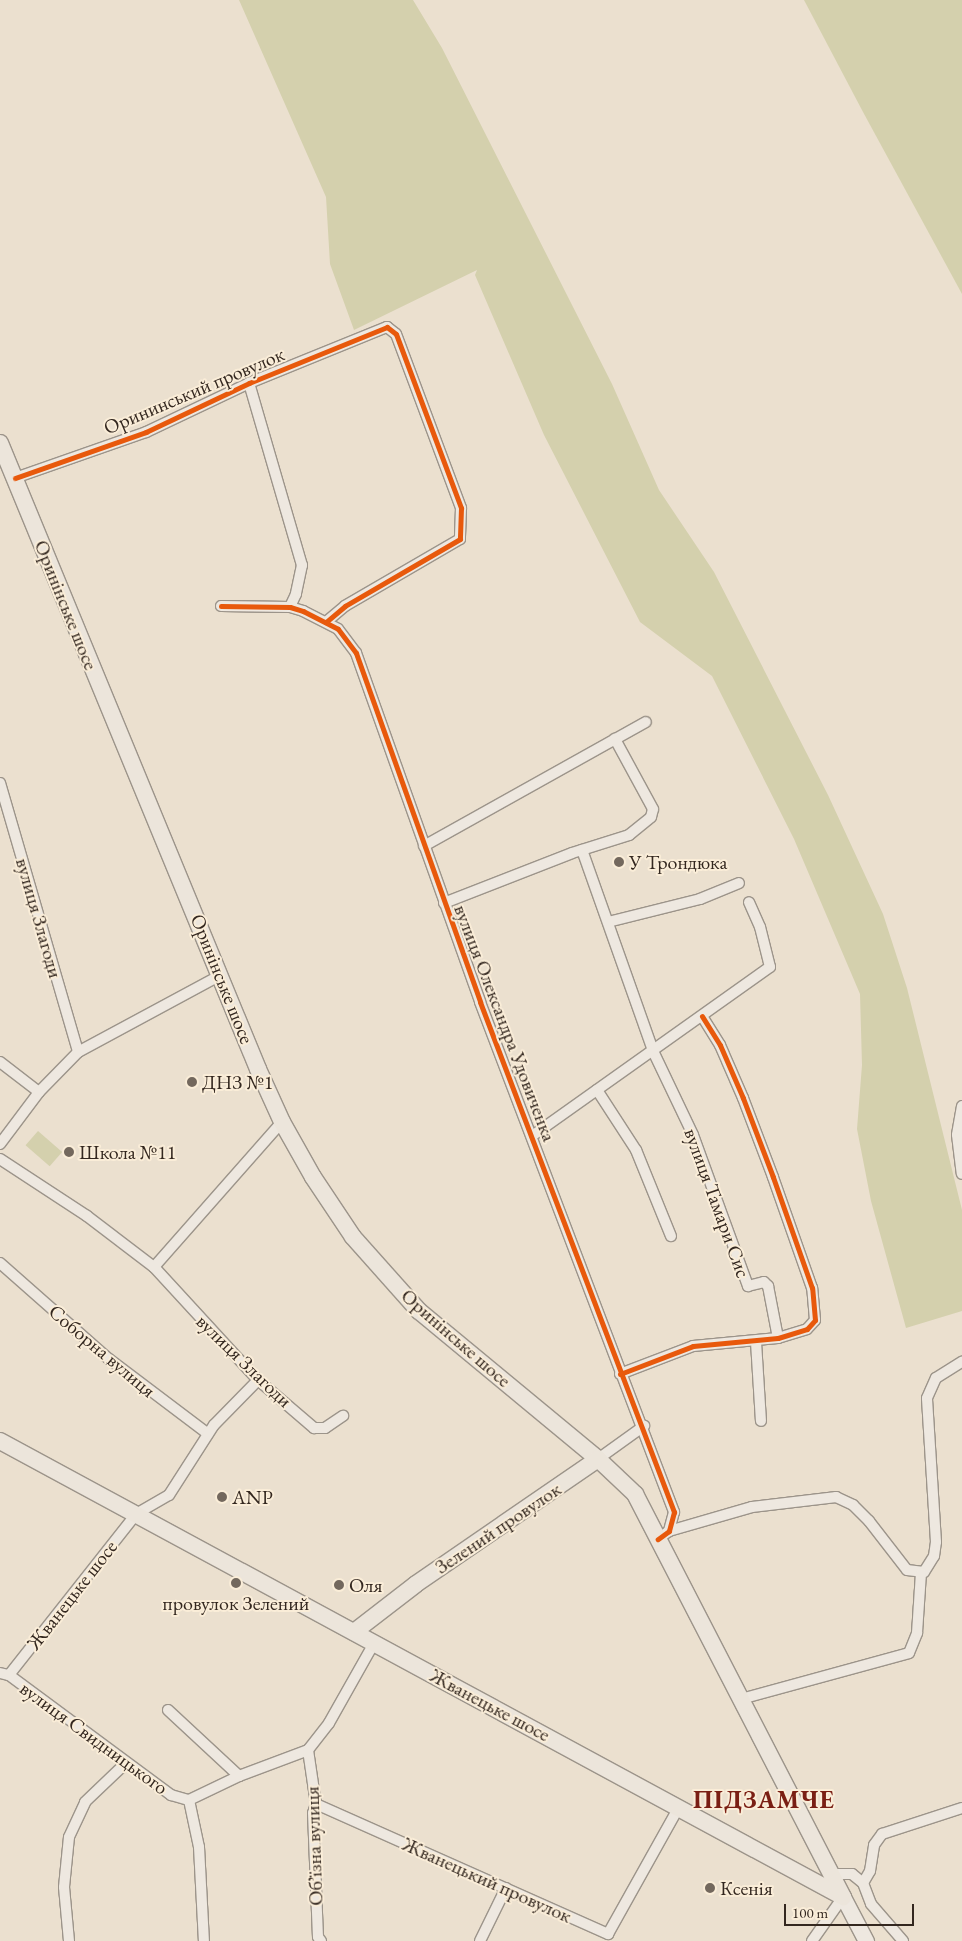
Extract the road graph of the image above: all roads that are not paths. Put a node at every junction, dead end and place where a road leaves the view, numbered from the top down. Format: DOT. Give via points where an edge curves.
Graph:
graph roads {
  1 [pos="250,383"];
  2 [pos="0,443"];
  3 [pos="15,478"];
  4 [pos="222,606"];
  5 [pos="290,606"];
  6 [pos="326,622"];
  7 [pos="646,722"];
  8 [pos="615,739"];
  9 [pos="0,783"];
  10 [pos="424,846"];
  11 [pos="582,850"];
  12 [pos="739,883"];
  13 [pos="750,902"];
  14 [pos="444,903"];
  15 [pos="608,922"];
  16 [pos="221,975"];
  17 [pos="702,1016"];
  18 [pos="653,1051"];
  19 [pos="78,1052"];
  20 [pos="0,1062"];
  21 [pos="597,1090"];
  22 [pos="39,1092"];
  23 [pos="962,1106"];
  24 [pos="282,1122"];
  25 [pos="532,1136"];
  26 [pos="0,1144"];
  27 [pos="0,1159"];
  28 [pos="962,1174"];
  29 [pos="671,1236"];
  30 [pos="0,1263"];
  31 [pos="154,1267"];
  32 [pos="778,1338"];
  33 [pos="756,1342"];
  34 [pos="962,1362"];
  35 [pos="620,1374"];
  36 [pos="258,1380"];
  37 [pos="343,1416"];
  38 [pos="761,1421"];
  39 [pos="644,1426"];
  40 [pos="208,1434"];
  41 [pos="0,1442"];
  42 [pos="598,1459"];
  43 [pos="136,1514"];
  44 [pos="663,1535"];
  45 [pos="921,1573"];
  46 [pos="354,1632"];
  47 [pos="374,1642"];
  48 [pos="4,1674"];
  49 [pos="742,1699"];
  50 [pos="168,1710"];
  51 [pos="308,1750"];
  52 [pos="126,1763"];
  53 [pos="239,1776"];
  54 [pos="189,1800"];
  55 [pos="316,1804"];
  56 [pos="679,1807"];
  57 [pos="962,1808"];
  58 [pos="832,1874"];
  59 [pos="864,1883"];
  60 [pos="506,1888"];
  61 [pos="843,1897"];
  62 [pos="863,1937"];
  63 [pos="69,1941"];
  64 [pos="204,1941"];
  65 [pos="321,1941"];
  66 [pos="480,1941"];
  67 [pos="812,1941"];
  68 [pos="903,1941"];
  1 -- 3 [label="street, Орининський провулок" via="146,432"];
  1 -- 5 [label="street" via="300,560 301,574"];
  1 -- 6 [label="street, Орининський провулок" via="387,327 396,334 462,508 460,539 362,596"];
  2 -- 3 [label="main road, Оринінське шосе"];
  3 -- 16 [label="main road, Оринінське шосе"];
  4 -- 5 [label="street, вулиця Олександра Удовиченка"];
  5 -- 6 [label="street, вулиця Олександра Удовиченка"];
  6 -- 10 [label="street, вулиця Олександра Удовиченка" via="348,640 356,653"];
  7 -- 8 [label="street"];
  8 -- 10 [label="street"];
  8 -- 11 [label="street" via="653,814 629,835"];
  9 -- 19 [label="street, вулиця Злагоди"];
  10 -- 14 [label="street, вулиця Олександра Удовиченка"];
  11 -- 14 [label="street"];
  11 -- 15 [label="street"];
  12 -- 15 [label="street" via="700,899"];
  13 -- 17 [label="street" via="770,967"];
  14 -- 25 [label="street, вулиця Олександра Удовиченка"];
  15 -- 18 [label="street"];
  16 -- 19 [label="street"];
  16 -- 24 [label="main road, Оринінське шосе"];
  17 -- 18 [label="street"];
  17 -- 32 [label="street" via="720,1045 744,1098 816,1304 811,1327"];
  18 -- 21 [label="street"];
  18 -- 32 [label="street, вулиця Тамари Сис" via="693,1135 748,1286 764,1282 768,1286"];
  19 -- 22 [label="street"];
  20 -- 22 [label="street"];
  21 -- 25 [label="street"];
  21 -- 29 [label="street" via="636,1150"];
  22 -- 26 [label="street"];
  23 -- 28 [label="street" via="957,1135"];
  24 -- 31 [label="street"];
  24 -- 42 [label="main road, Оринінське шосе" via="312,1177 353,1237 419,1311"];
  25 -- 35 [label="street, вулиця Олександра Удовиченка"];
  27 -- 31 [label="street, вулиця Злагоди" via="87,1216"];
  30 -- 40 [label="street, Соборна вулиця" via="109,1359"];
  31 -- 36 [label="street, вулиця Злагоди"];
  32 -- 33 [label="street"];
  33 -- 35 [label="street" via="693,1346"];
  33 -- 38 [label="street"];
  34 -- 45 [label="street" via="936,1378 927,1398 936,1542 931,1563"];
  35 -- 39 [label="street, вулиця Олександра Удовиченка"];
  36 -- 37 [label="street, вулиця Злагоди" via="317,1429 325,1428"];
  36 -- 40 [label="street" via="220,1417"];
  39 -- 42 [label="street, Зелений провулок"];
  39 -- 44 [label="street, вулиця Олександра Удовиченка" via="674,1512"];
  40 -- 43 [label="street" via="169,1495"];
  41 -- 43 [label="main road, Жванецьке шосе"];
  42 -- 44 [label="main road, Оринінське шосе" via="635,1494"];
  42 -- 46 [label="main road, Зелений провулок" via="416,1584"];
  43 -- 46 [label="main road, Жванецьке шосе"];
  43 -- 48 [label="street, Жванецьке шосе"];
  44 -- 45 [label="street" via="752,1507 836,1497 853,1505 869,1521 907,1570"];
  44 -- 49 [label="main road"];
  45 -- 49 [label="street" via="917,1633 909,1653"];
  46 -- 47 [label="main road, Жванецьке шосе"];
  47 -- 51 [label="street" via="329,1722"];
  47 -- 56 [label="main road, Жванецьке шосе"];
  48 -- 52 [label="street, вулиця Свидницького"];
  49 -- 58 [label="main road"];
  50 -- 53 [label="street"];
  51 -- 53 [label="street"];
  51 -- 55 [label="street, Обʼїзна вулиця"];
  52 -- 54 [label="street, вулиця Свидницького" via="171,1795"];
  52 -- 63 [label="street" via="85,1802 69,1837 64,1888"];
  53 -- 54 [label="street"];
  54 -- 64 [label="street" via="199,1847"];
  55 -- 60 [label="street, Жванецький провулок"];
  55 -- 65 [label="street, Обʼїзна вулиця" via="313,1813"];
  56 -- 60 [label="street, Жванецький провулок" via="608,1934"];
  56 -- 61 [label="main road, Жванецьке шосе"];
  57 -- 59 [label="street" via="882,1834 874,1845 870,1871"];
  58 -- 59 [label="street" via="852,1874"];
  58 -- 61 [label="main road"];
  59 -- 68 [label="street" via="871,1904"];
  60 -- 66 [label="street"];
  61 -- 62 [label="main road"];
  61 -- 67 [label="street"];
}
